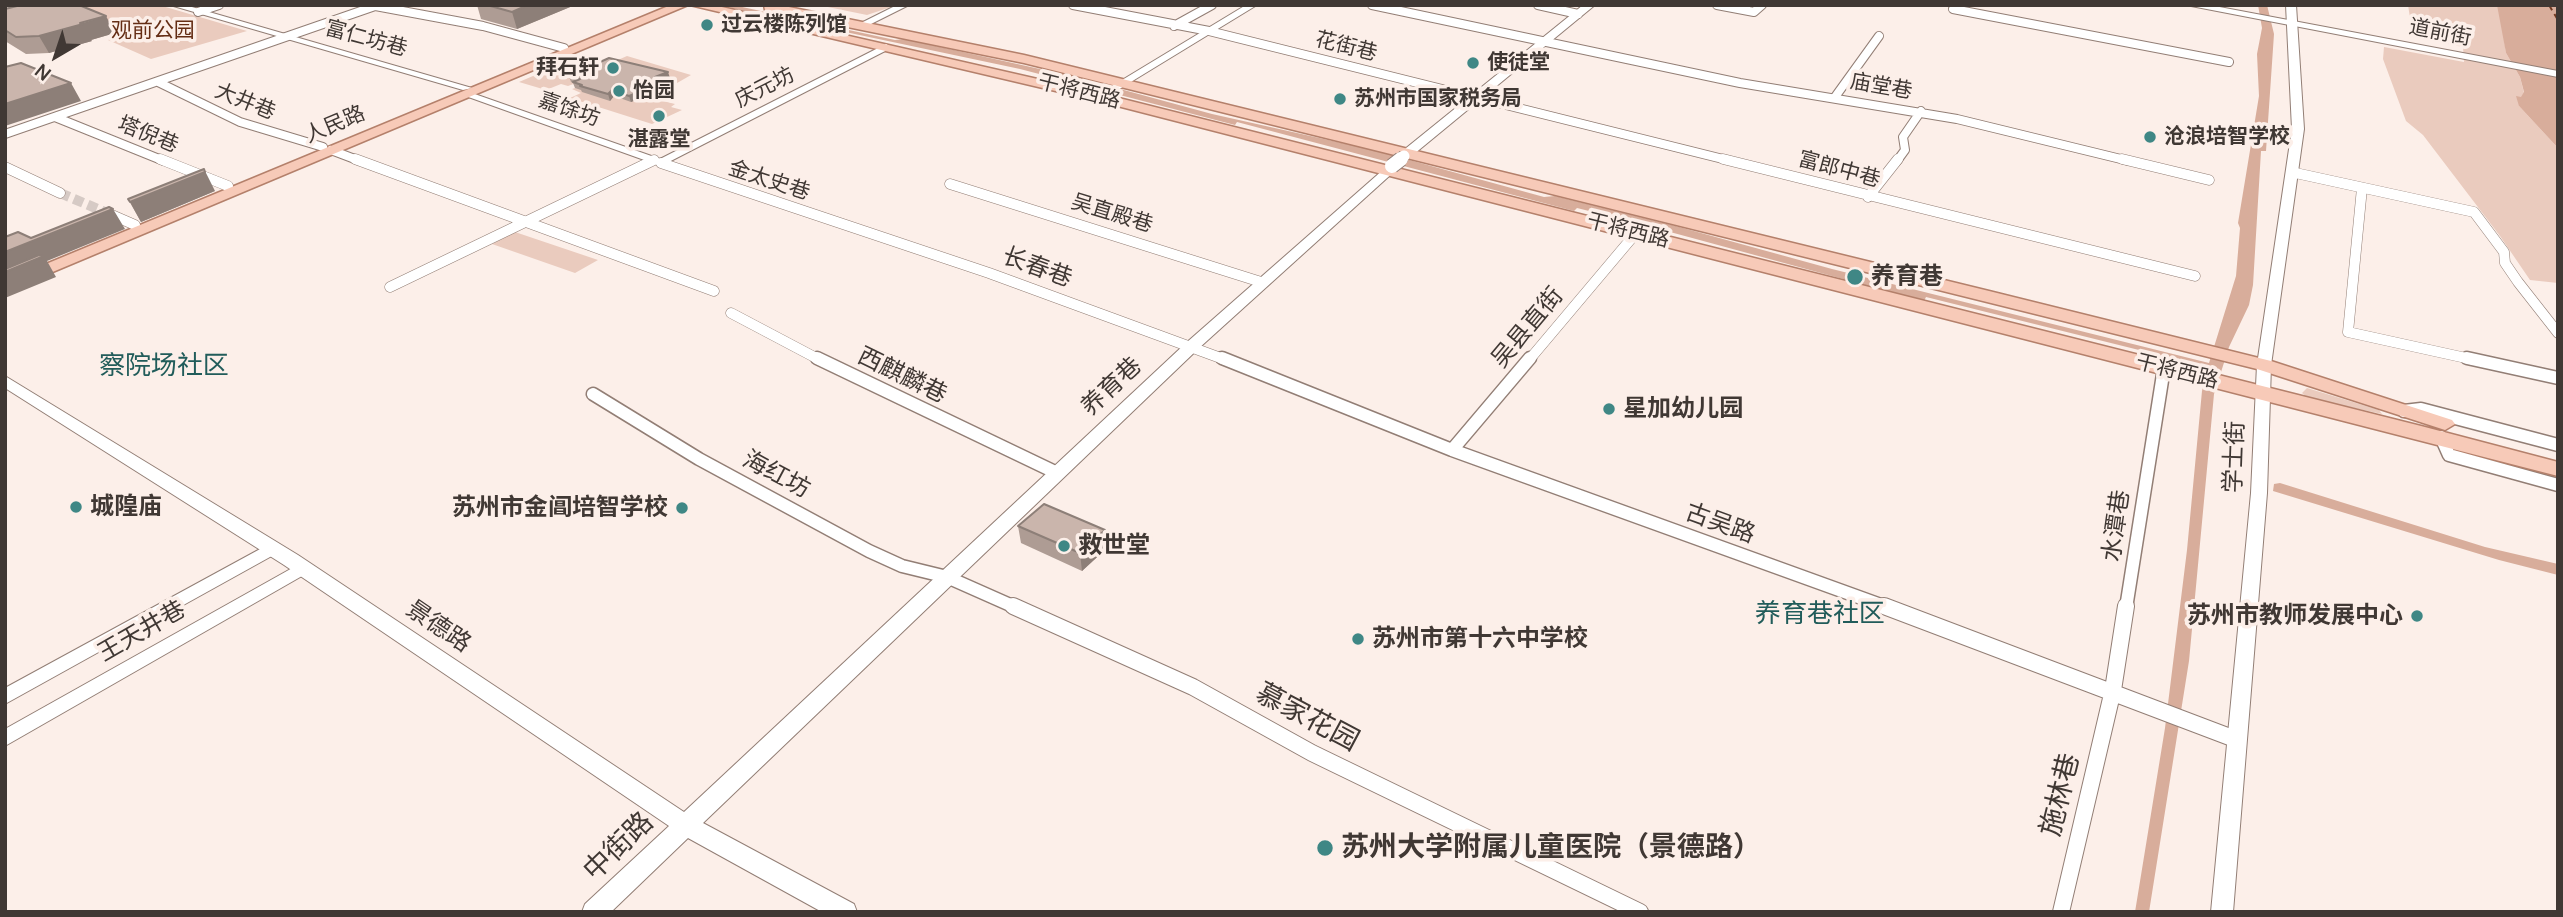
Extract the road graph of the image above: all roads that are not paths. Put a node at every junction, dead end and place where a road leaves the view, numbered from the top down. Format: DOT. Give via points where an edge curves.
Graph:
graph roads {
  1 [pos="174,5"];
  2 [pos="219,5"];
  3 [pos="696,5"];
  4 [pos="763,5"];
  5 [pos="803,5"];
  6 [pos="905,5"];
  7 [pos="1073,5"];
  8 [pos="1212,5"];
  9 [pos="1253,5"];
  10 [pos="1372,5"];
  11 [pos="1538,5"];
  12 [pos="1590,5"];
  13 [pos="1717,5"];
  14 [pos="1762,5"];
  15 [pos="1955,5"];
  16 [pos="2191,5"];
  17 [pos="2208,5"];
  18 [pos="2291,5"];
  19 [pos="374,6"];
  20 [pos="673,6"];
  21 [pos="2239,10"];
  22 [pos="198,12"];
  23 [pos="1754,12"];
  24 [pos="642,14"];
  25 [pos="1578,14"];
  26 [pos="869,22"];
  27 [pos="2291,23"];
  28 [pos="1174,26"];
  29 [pos="1209,30"];
  30 [pos="1879,36"];
  31 [pos="839,37"];
  32 [pos="289,38"];
  33 [pos="1544,42"];
  34 [pos="826,44"];
  35 [pos="886,47"];
  36 [pos="564,48"];
  37 [pos="2229,61"];
  38 [pos="2558,72"];
  39 [pos="158,82"];
  40 [pos="1118,85"];
  41 [pos="466,91"];
  42 [pos="1102,95"];
  43 [pos="1474,97"];
  44 [pos="1835,97"];
  45 [pos="1921,111"];
  46 [pos="55,117"];
  47 [pos="5,134"];
  48 [pos="327,148"];
  49 [pos="1407,154"];
  50 [pos="657,162"];
  51 [pos="5,167"];
  52 [pos="1390,168"];
  53 [pos="2291,172"];
  54 [pos="2209,180"];
  55 [pos="950,184"];
  56 [pos="228,186"];
  57 [pos="2362,188"];
  58 [pos="60,193"];
  59 [pos="1868,197"];
  60 [pos="111,215"];
  61 [pos="524,222"];
  62 [pos="135,225"];
  63 [pos="867,232"];
  64 [pos="1636,233"];
  65 [pos="2195,276"];
  66 [pos="5,278"];
  67 [pos="1261,282"];
  68 [pos="5,287"];
  69 [pos="390,288"];
  70 [pos="715,291"];
  71 [pos="731,313"];
  72 [pos="2558,333"];
  73 [pos="1192,346"];
  74 [pos="2264,365"];
  75 [pos="2164,368"];
  76 [pos="2558,378"];
  77 [pos="5,381"];
  78 [pos="2262,393"];
  79 [pos="593,394"];
  80 [pos="2404,411"];
  81 [pos="2441,437"];
  82 [pos="2558,445"];
  83 [pos="1452,450"];
  84 [pos="2558,457"];
  85 [pos="2558,469"];
  86 [pos="1057,473"];
  87 [pos="2558,485"];
  88 [pos="273,548"];
  89 [pos="303,568"];
  90 [pos="947,577"];
  91 [pos="2113,690"];
  92 [pos="5,697"];
  93 [pos="5,738"];
  94 [pos="2235,739"];
  95 [pos="685,825"];
  96 [pos="594,912"];
  97 [pos="845,912"];
  98 [pos="1640,912"];
  99 [pos="2061,912"];
  100 [pos="2222,912"];
  1 -- 22 [label="street, 富仁坊巷"];
  2 -- 22 [label="street"];
  3 -- 31 [label="main road, 干将西路"];
  4 -- 26 [label="main road, 干将西路"];
  5 -- 26 [label="main road"];
  6 -- 26 [label="street"];
  7 -- 28 [label="street, 花街巷"];
  8 -- 28 [label="street"];
  9 -- 29 [label="street"];
  10 -- 33 [label="street"];
  11 -- 25 [label="street"];
  12 -- 25 [label="main road, 养育巷"];
  13 -- 23 [label="street"];
  14 -- 23 [label="street"];
  15 -- 37 [label="street" via="1953,9"];
  16 -- 21 [label="main road, 道前街"];
  17 -- 21 [label="main road, 道前街"];
  18 -- 27 [label="street, 学士街"];
  19 -- 32 [label="street"];
  19 -- 36 [label="street" via="483,26"];
  20 -- 24 [label="main road, 人民路"];
  21 -- 27 [label="main road, 道前街"];
  22 -- 32 [label="street, 富仁坊巷"];
  24 -- 34 [label="main road" via="686,14"];
  24 -- 36 [label="main road, 人民路"];
  24 -- 41 [label="main road, 人民路"];
  25 -- 33 [label="main road, 养育巷"];
  26 -- 40 [label="main road, 干将西路"];
  27 -- 38 [label="main road, 道前街"];
  27 -- 53 [label="street, 学士街" via="2298,129"];
  28 -- 29 [label="street, 花街巷"];
  29 -- 40 [label="street"];
  29 -- 43 [label="street, 花街巷"];
  30 -- 44 [label="street"];
  31 -- 34 [label="main road"];
  31 -- 35 [label="main road, 干将西路"];
  32 -- 39 [label="street"];
  32 -- 41 [label="street, 富仁坊巷"];
  33 -- 43 [label="main road, 养育巷"];
  33 -- 44 [label="street, 庙堂巷" via="1740,83"];
  34 -- 35 [label="main road"];
  35 -- 42 [label="main road, 干将西路"];
  35 -- 50 [label="street, 庆元坊"];
  36 -- 41 [label="main road, 人民路"];
  39 -- 46 [label="street"];
  39 -- 48 [label="street, 大井巷" via="240,122"];
  40 -- 42 [label="street"];
  40 -- 49 [label="main road, 干将西路"];
  41 -- 48 [label="main road, 人民路"];
  41 -- 50 [label="street, 嘉馀坊"];
  42 -- 52 [label="main road, 干将西路"];
  43 -- 49 [label="main road, 养育巷"];
  43 -- 59 [label="street, 富郎中巷"];
  44 -- 45 [label="street, 庙堂巷"];
  45 -- 54 [label="street, 庙堂巷"];
  45 -- 59 [label="street" via="1903,137 1905,150"];
  46 -- 47 [label="street"];
  46 -- 56 [label="street, 塔倪巷"];
  48 -- 56 [label="main road, 人民路"];
  48 -- 61 [label="street, 大井巷"];
  48 -- 68 [label="main road, 人民路"];
  49 -- 52 [label="main road, 养育巷, bridge"];
  49 -- 74 [label="main road, 干将西路"];
  50 -- 61 [label="street"];
  50 -- 63 [label="street, 金太史巷"];
  51 -- 58 [label="street"];
  52 -- 64 [label="main road, 干将西路"];
  52 -- 67 [label="main road, 养育巷"];
  53 -- 57 [label="street"];
  53 -- 74 [label="street, 学士街"];
  55 -- 67 [label="street, 吴直殿巷"];
  56 -- 62 [label="main road, 人民路"];
  57 -- 72 [label="street" via="2474,212 2504,252 2505,263 2518,282"];
  57 -- 76 [label="street" via="2348,332"];
  59 -- 65 [label="street, 富郎中巷"];
  60 -- 62 [label="street"];
  61 -- 69 [label="street"];
  61 -- 70 [label="street, 大井巷"];
  62 -- 66 [label="main road, 人民路"];
  63 -- 73 [label="street, 长春巷"];
  64 -- 75 [label="main road, 干将西路"];
  64 -- 83 [label="street, 吴县直街"];
  67 -- 73 [label="main road, 养育巷"];
  71 -- 86 [label="street, 西麒麟巷" via="845,373"];
  73 -- 83 [label="street, 古吴路"];
  73 -- 86 [label="main road, 养育巷"];
  74 -- 78 [label="street, 学士街"];
  74 -- 80 [label="main road, 干将西路"];
  75 -- 78 [label="main road, 干将西路"];
  75 -- 91 [label="street, 水潭巷"];
  77 -- 88 [label="main road, 景德路"];
  78 -- 81 [label="main road, 干将西路"];
  78 -- 94 [label="street, 学士街" via="2259,492"];
  79 -- 90 [label="street, 海红坊" via="699,459 869,551 902,566"];
  80 -- 82 [label="street" via="2421,409"];
  80 -- 84 [label="main road, 干将西路"];
  81 -- 85 [label="main road, 干将西路"];
  81 -- 87 [label="street" via="2449,455"];
  83 -- 91 [label="street, 古吴路"];
  86 -- 90 [label="main road, 养育巷"];
  88 -- 89 [label="main road, 景德路"];
  88 -- 92 [label="street, 王天井巷"];
  89 -- 93 [label="street, 王天井巷"];
  89 -- 95 [label="main road, 景德路"];
  90 -- 95 [label="main road, 养育巷"];
  90 -- 98 [label="street, 慕家花园" via="1193,687 1312,753"];
  91 -- 94 [label="street, 古吴路"];
  91 -- 99 [label="street, 施林巷"];
  94 -- 100 [label="street, 学士街" via="2234,803"];
  95 -- 96 [label="main road, 中街路"];
  95 -- 97 [label="main road, 景德路"];
}
